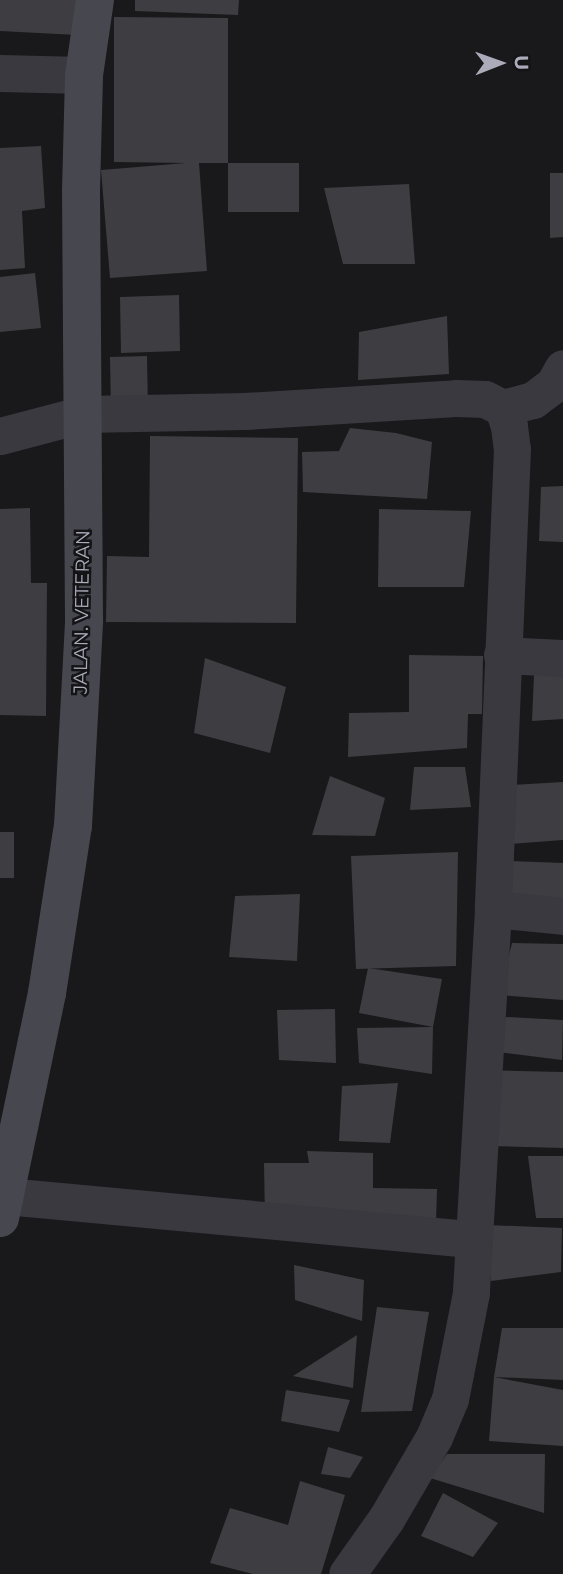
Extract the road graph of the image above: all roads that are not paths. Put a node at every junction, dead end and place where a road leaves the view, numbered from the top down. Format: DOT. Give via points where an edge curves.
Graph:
graph roads {
  1 [pos="95,0"];
  2 [pos="0,73"];
  3 [pos="84,75"];
  4 [pos="563,368"];
  5 [pos="503,408"];
  6 [pos="83,414"];
  7 [pos="0,436"];
  8 [pos="502,655"];
  9 [pos="563,658"];
  10 [pos="493,909"];
  11 [pos="563,916"];
  12 [pos="3,1207"];
  13 [pos="473,1239"];
  14 [pos="347,1574"];
  1 -- 3 [label="street, JALAN. VETERAN"];
  2 -- 3 [label="street"];
  3 -- 6 [label="street, JALAN. VETERAN"];
  4 -- 5 [label="street" via="554,384 533,400"];
  5 -- 6 [label="street" via="485,399 456,398 245,411"];
  5 -- 8 [label="street" via="512,449"];
  6 -- 7 [label="street"];
  6 -- 12 [label="street, JALAN. VETERAN" via="85,620 73,827 47,993"];
  8 -- 9 [label="street"];
  8 -- 10 [label="street"];
  10 -- 11 [label="street"];
  10 -- 13 [label="street"];
  12 -- 13 [label="street"];
  13 -- 14 [label="street" via="471,1293 450,1399 434,1437 386,1519"];
}
